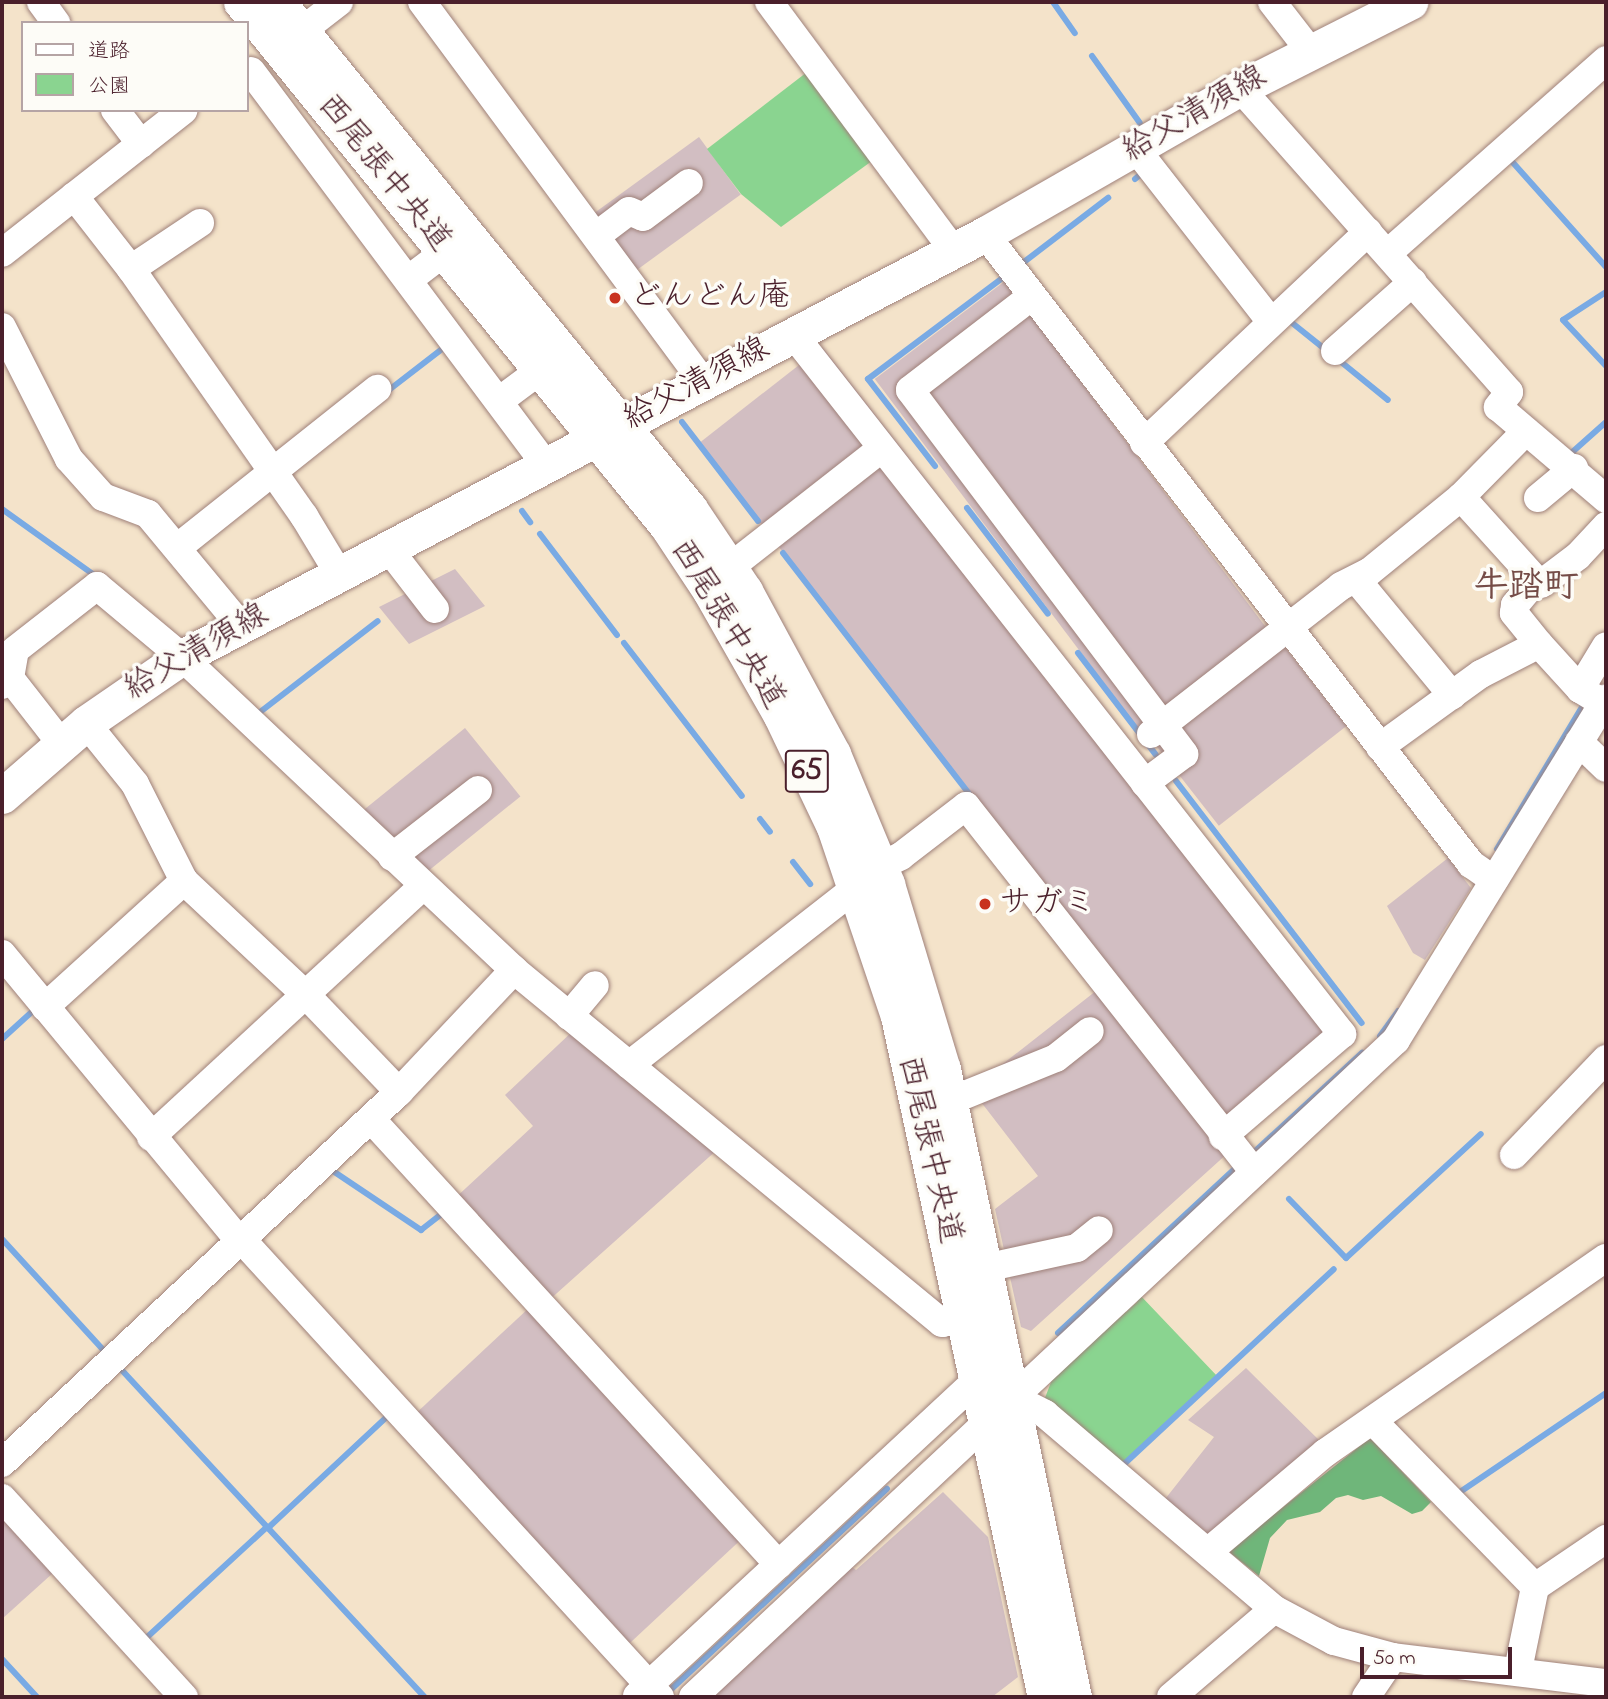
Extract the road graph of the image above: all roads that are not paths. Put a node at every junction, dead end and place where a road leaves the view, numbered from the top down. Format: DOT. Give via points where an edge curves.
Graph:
graph roads {
  1 [pos="41,2"];
  2 [pos="241,2"];
  3 [pos="278,2"];
  4 [pos="339,2"];
  5 [pos="422,2"];
  6 [pos="769,2"];
  7 [pos="1272,2"];
  8 [pos="1410,2"];
  9 [pos="55,21"];
  10 [pos="291,39"];
  11 [pos="1310,51"];
  12 [pos="249,72"];
  13 [pos="1601,76"];
  14 [pos="1240,88"];
  15 [pos="117,112"];
  16 [pos="181,112"];
  17 [pos="141,144"];
  18 [pos="1136,149"];
  19 [pos="689,183"];
  20 [pos="397,191"];
  21 [pos="74,196"];
  22 [pos="360,217"];
  23 [pos="200,223"];
  24 [pos="1368,232"];
  25 [pos="985,234"];
  26 [pos="596,236"];
  27 [pos="953,250"];
  28 [pos="446,251"];
  29 [pos="2,253"];
  30 [pos="1388,253"];
  31 [pos="131,269"];
  32 [pos="408,280"];
  33 [pos="1413,282"];
  34 [pos="1032,296"];
  35 [pos="1271,322"];
  36 [pos="2,327"];
  37 [pos="793,334"];
  38 [pos="1335,351"];
  39 [pos="542,369"];
  40 [pos="703,382"];
  41 [pos="377,389"];
  42 [pos="499,401"];
  43 [pos="609,432"];
  44 [pos="1525,432"];
  45 [pos="1144,443"];
  46 [pos="882,448"];
  47 [pos="546,465"];
  48 [pos="1574,468"];
  49 [pos="270,470"];
  50 [pos="1461,497"];
  51 [pos="1538,498"];
  52 [pos="1606,499"];
  53 [pos="1606,526"];
  54 [pos="177,548"];
  55 [pos="388,548"];
  56 [pos="729,568"];
  57 [pos="339,574"];
  58 [pos="1356,579"];
  59 [pos="1536,580"];
  60 [pos="435,609"];
  61 [pos="241,626"];
  62 [pos="1287,629"];
  63 [pos="8,642"];
  64 [pos="1539,644"];
  65 [pos="1606,646"];
  66 [pos="181,657"];
  67 [pos="6,682"];
  68 [pos="1452,695"];
  69 [pos="1594,696"];
  70 [pos="1157,730"];
  71 [pos="73,732"];
  72 [pos="1579,742"];
  73 [pos="1380,747"];
  74 [pos="1606,768"];
  75 [pos="1145,783"];
  76 [pos="478,790"];
  77 [pos="2,796"];
  78 [pos="391,857"];
  79 [pos="1485,874"];
  80 [pos="869,877"];
  81 [pos="184,881"];
  82 [pos="422,887"];
  83 [pos="2,954"];
  84 [pos="514,970"];
  85 [pos="595,985"];
  86 [pos="307,996"];
  87 [pos="45,1007"];
  88 [pos="569,1016"];
  89 [pos="1090,1031"];
  90 [pos="1606,1059"];
  91 [pos="628,1065"];
  92 [pos="399,1092"];
  93 [pos="950,1101"];
  94 [pos="371,1119"];
  95 [pos="151,1137"];
  96 [pos="1514,1155"];
  97 [pos="1241,1157"];
  98 [pos="1099,1230"];
  99 [pos="242,1242"];
  100 [pos="1606,1258"];
  101 [pos="985,1268"];
  102 [pos="964,1318"];
  103 [pos="976,1381"];
  104 [pos="1012,1397"];
  105 [pos="1373,1422"];
  106 [pos="985,1427"];
  107 [pos="2,1463"];
  108 [pos="2,1498"];
  109 [pos="1606,1539"];
  110 [pos="1209,1551"];
  111 [pos="779,1565"];
  112 [pos="1535,1587"];
  113 [pos="1275,1609"];
  114 [pos="1393,1657"];
  115 [pos="1518,1670"];
  116 [pos="1602,1684"];
  117 [pos="650,1693"];
  118 [pos="184,1697"];
  119 [pos="693,1697"];
  120 [pos="1045,1697"];
  121 [pos="1074,1697"];
  122 [pos="1171,1697"];
  123 [pos="1366,1697"];
  1 -- 9 [label="street"];
  2 -- 10 [label="main road, 西尾張中央道 / 65"];
  3 -- 10 [label="main road, 西尾張中央道 / 65"];
  4 -- 10 [label="street"];
  5 -- 26 [label="street"];
  6 -- 27 [label="street"];
  7 -- 11 [label="street"];
  8 -- 11 [label="main road, 給父清須線"];
  10 -- 12 [label="street"];
  10 -- 20 [label="main road, 西尾張中央道 / 65"];
  10 -- 43 [label="main road, 西尾張中央道 / 65"];
  11 -- 14 [label="main road, 給父清須線"];
  12 -- 22 [label="street"];
  13 -- 30 [label="street"];
  14 -- 18 [label="main road, 給父清須線"];
  14 -- 24 [label="street"];
  15 -- 17 [label="street"];
  16 -- 17 [label="street"];
  17 -- 21 [label="street"];
  18 -- 25 [label="main road, 給父清須線"];
  18 -- 35 [label="street"];
  19 -- 26 [label="street" via="643,217 629,211"];
  20 -- 22 [label="street"];
  20 -- 28 [label="main road, 西尾張中央道 / 65"];
  21 -- 29 [label="street"];
  21 -- 31 [label="street"];
  22 -- 32 [label="street"];
  23 -- 31 [label="street"];
  24 -- 30 [label="street"];
  24 -- 35 [label="street"];
  25 -- 27 [label="main road, 給父清須線"];
  25 -- 34 [label="street"];
  26 -- 40 [label="street"];
  27 -- 37 [label="main road, 給父清須線"];
  28 -- 32 [label="street"];
  28 -- 39 [label="main road, 西尾張中央道 / 65"];
  30 -- 33 [label="street"];
  31 -- 49 [label="street"];
  32 -- 42 [label="street"];
  33 -- 38 [label="street"];
  33 -- 44 [label="street" via="1509,392 1498,407"];
  34 -- 45 [label="street"];
  34 -- 70 [label="street" via="911,390"];
  35 -- 45 [label="street"];
  36 -- 54 [label="street" via="69,459 103,497 148,514"];
  37 -- 40 [label="main road, 給父清須線"];
  37 -- 46 [label="street"];
  39 -- 42 [label="street"];
  39 -- 43 [label="main road, 西尾張中央道 / 65"];
  40 -- 43 [label="main road, 給父清須線"];
  41 -- 49 [label="street"];
  42 -- 47 [label="street"];
  43 -- 47 [label="main road, 給父清須線"];
  43 -- 56 [label="main road, 西尾張中央道 / 65" via="690,509"];
  43 -- 80 [label="main road, 西尾張中央道 / 65" via="710,591 780,716 834,827"];
  44 -- 48 [label="street"];
  44 -- 50 [label="street"];
  45 -- 62 [label="street"];
  46 -- 56 [label="street"];
  46 -- 75 [label="street"];
  47 -- 55 [label="main road, 給父清須線"];
  48 -- 51 [label="street"];
  48 -- 52 [label="street"];
  49 -- 54 [label="street"];
  49 -- 57 [label="street"];
  50 -- 58 [label="street"];
  50 -- 59 [label="street"];
  53 -- 59 [label="street" via="1578,556 1541,584"];
  54 -- 61 [label="street"];
  55 -- 57 [label="main road, 給父清須線"];
  55 -- 60 [label="street"];
  56 -- 80 [label="main road, 西尾張中央道 / 65" via="820,729"];
  57 -- 61 [label="main road, 給父清須線"];
  58 -- 62 [label="street"];
  58 -- 68 [label="street"];
  59 -- 64 [label="street" via="1515,605 1514,613"];
  61 -- 66 [label="main road, 給父清須線"];
  62 -- 70 [label="street"];
  62 -- 73 [label="street"];
  63 -- 66 [label="street" via="97,586"];
  63 -- 67 [label="street"];
  64 -- 68 [label="street"];
  64 -- 69 [label="street"];
  65 -- 69 [label="street"];
  66 -- 71 [label="main road, 給父清須線"];
  66 -- 78 [label="street"];
  67 -- 71 [label="street"];
  68 -- 73 [label="street"];
  69 -- 72 [label="street"];
  70 -- 75 [label="street" via="1184,754"];
  71 -- 77 [label="main road, 給父清須線"];
  71 -- 81 [label="street" via="135,784"];
  72 -- 74 [label="street"];
  72 -- 79 [label="street"];
  73 -- 79 [label="street"];
  75 -- 97 [label="street" via="1342,1034"];
  76 -- 78 [label="street"];
  78 -- 82 [label="street"];
  79 -- 97 [label="street" via="1396,1040"];
  80 -- 91 [label="street"];
  80 -- 93 [label="main road, 西尾張中央道 / 65" via="919,984"];
  80 -- 97 [label="street" via="966,806"];
  80 -- 102 [label="main road, 西尾張中央道 / 65"];
  81 -- 86 [label="street"];
  81 -- 87 [label="street"];
  82 -- 84 [label="street"];
  82 -- 86 [label="street"];
  83 -- 87 [label="street"];
  84 -- 88 [label="street"];
  84 -- 92 [label="street"];
  85 -- 88 [label="street"];
  86 -- 92 [label="street"];
  86 -- 95 [label="street"];
  87 -- 95 [label="street"];
  88 -- 91 [label="street"];
  89 -- 93 [label="street" via="1056,1058"];
  90 -- 96 [label="street"];
  91 -- 102 [label="street" via="942,1323"];
  92 -- 94 [label="street"];
  93 -- 101 [label="main road, 西尾張中央道 / 65"];
  94 -- 99 [label="street"];
  94 -- 111 [label="street"];
  95 -- 99 [label="street"];
  97 -- 104 [label="street"];
  98 -- 101 [label="street" via="1077,1248"];
  99 -- 107 [label="street"];
  99 -- 117 [label="street"];
  100 -- 105 [label="street"];
  101 -- 104 [label="main road, 西尾張中央道 / 65"];
  102 -- 103 [label="main road, 西尾張中央道 / 65"];
  103 -- 106 [label="main road, 西尾張中央道 / 65"];
  103 -- 111 [label="street"];
  104 -- 106 [label="street"];
  104 -- 110 [label="street" via="1045,1414"];
  104 -- 121 [label="main road, 西尾張中央道 / 65"];
  105 -- 110 [label="street" via="1325,1453"];
  105 -- 112 [label="street"];
  106 -- 119 [label="street"];
  106 -- 120 [label="main road, 西尾張中央道 / 65"];
  108 -- 118 [label="street"];
  109 -- 112 [label="street"];
  110 -- 113 [label="street"];
  111 -- 117 [label="street"];
  112 -- 115 [label="street"];
  113 -- 114 [label="street" via="1334,1641"];
  113 -- 122 [label="street"];
  114 -- 115 [label="street"];
  114 -- 123 [label="street"];
  115 -- 116 [label="street"];
}
